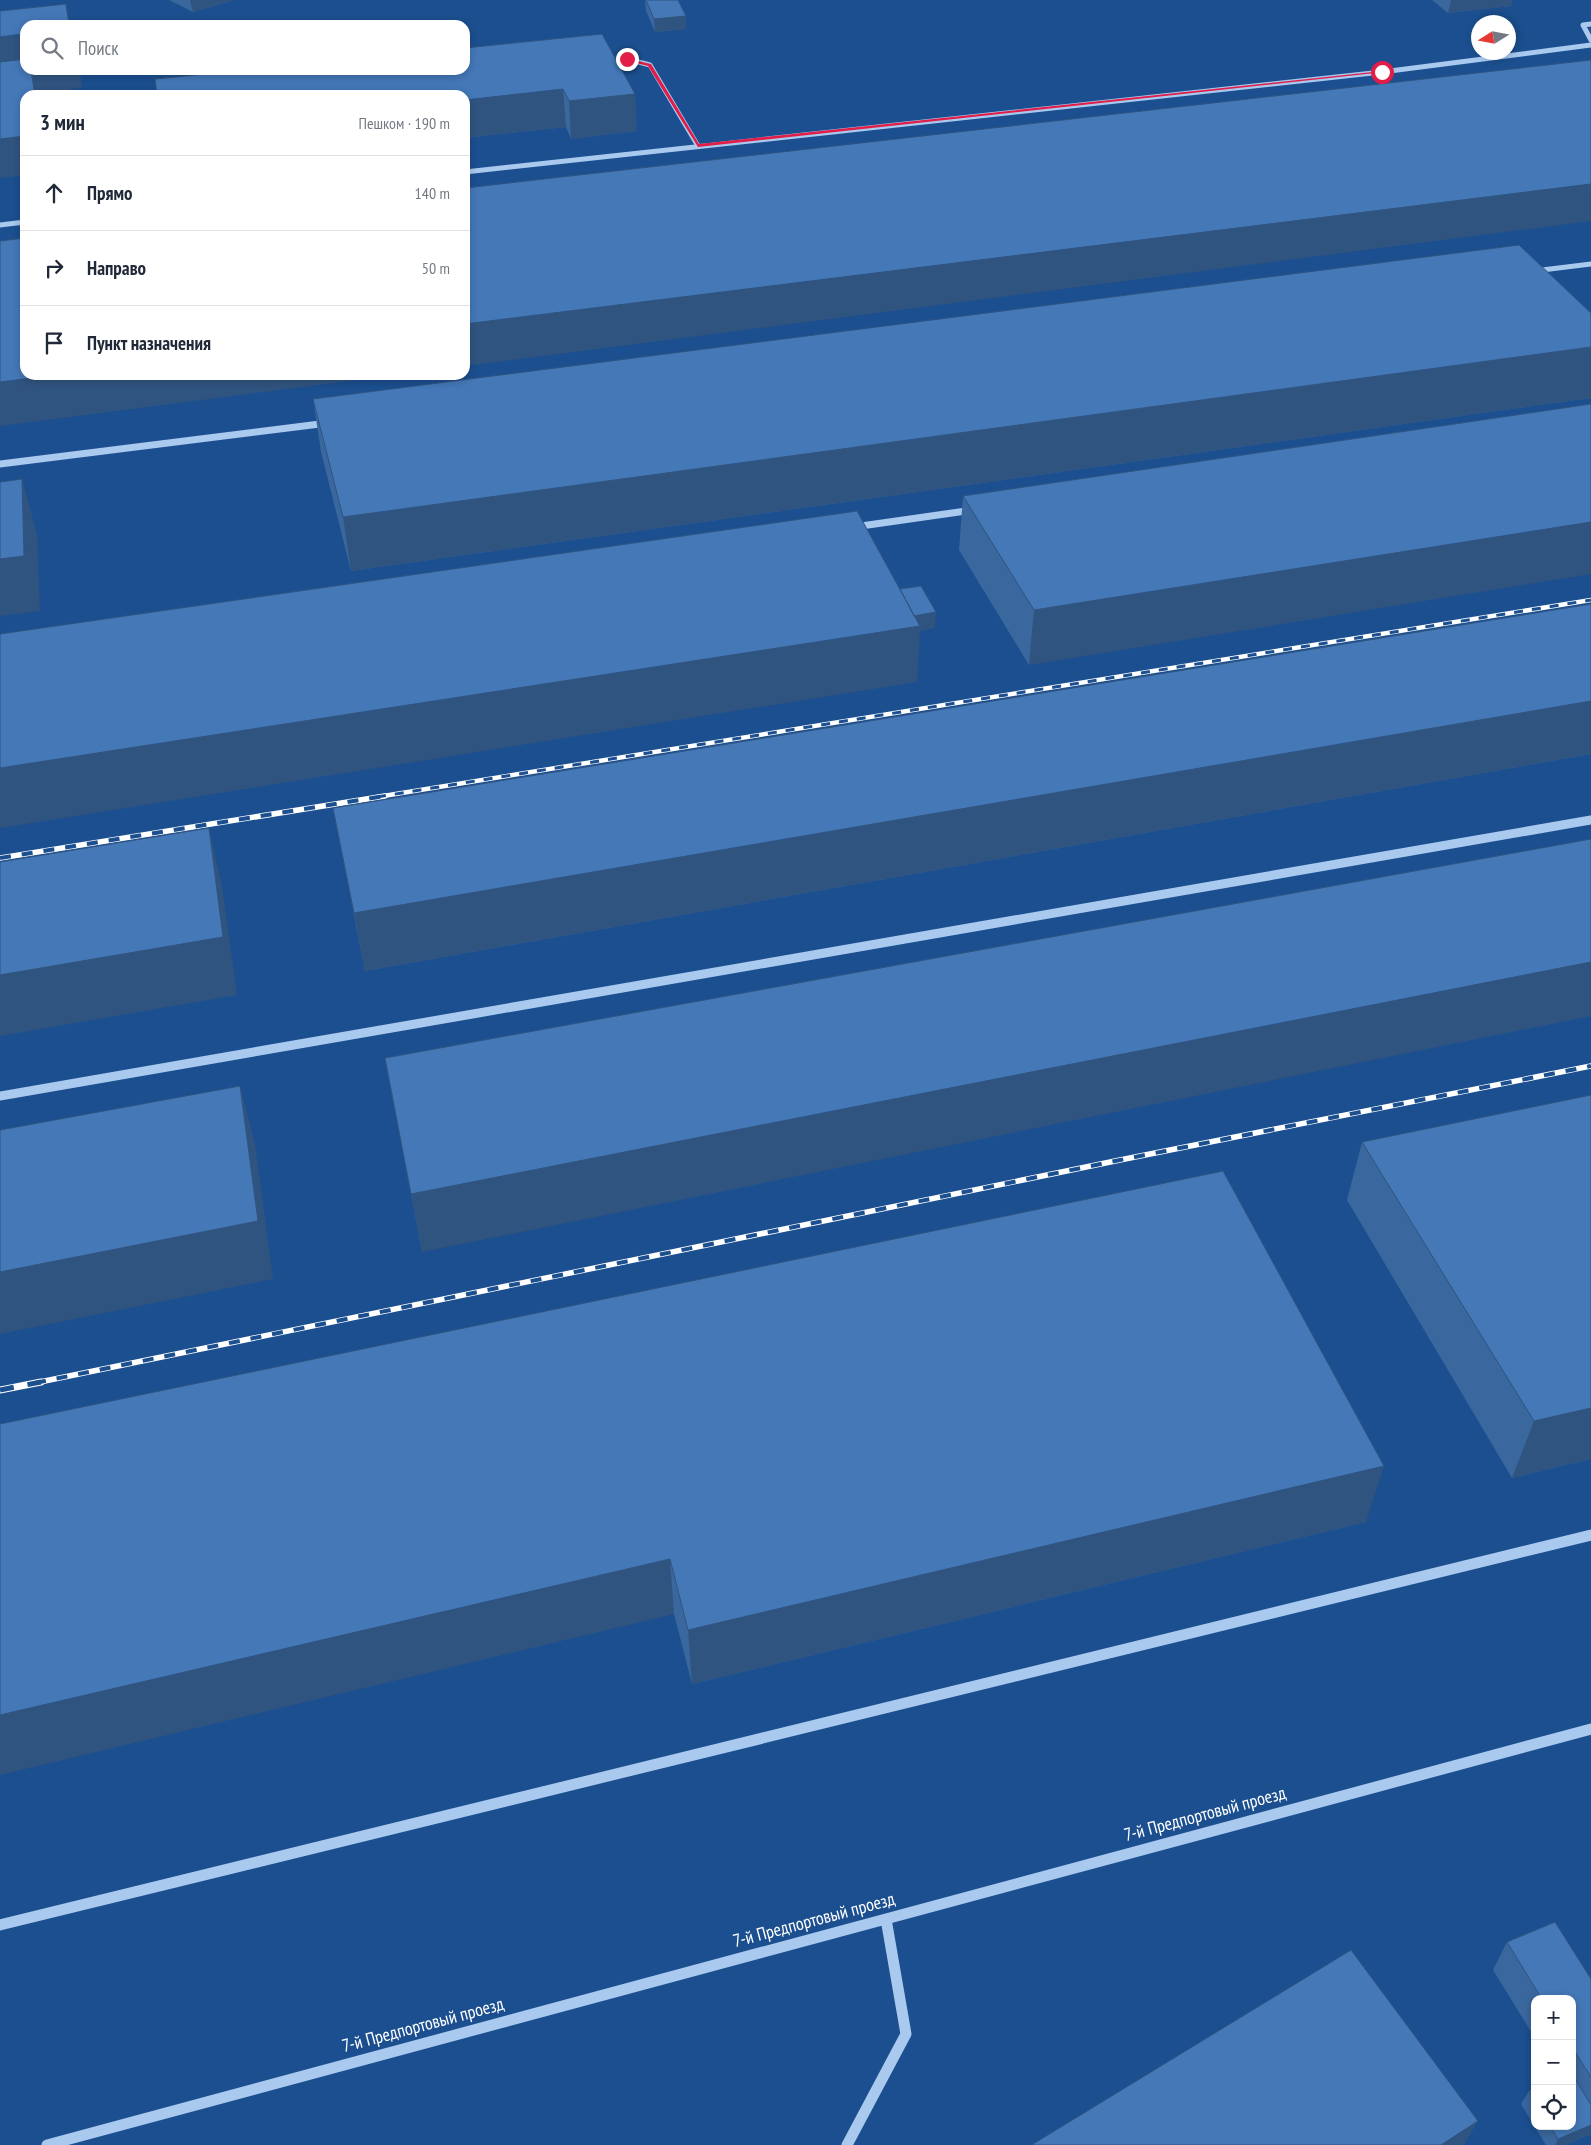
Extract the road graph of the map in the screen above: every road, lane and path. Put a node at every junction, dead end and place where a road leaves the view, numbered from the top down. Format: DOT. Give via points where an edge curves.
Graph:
graph roads {
  1 [pos="1591,24"];
  2 [pos="1591,40"];
  3 [pos="1591,45"];
  4 [pos="597,62"];
  5 [pos="698,146"];
  6 [pos="470,171"];
  7 [pos="20,223"];
  8 [pos="0,225"];
  9 [pos="1591,264"];
  10 [pos="1522,272"];
  11 [pos="336,422"];
  12 [pos="0,464"];
  13 [pos="978,509"];
  14 [pos="850,528"];
  15 [pos="1591,820"];
  16 [pos="0,1096"];
  17 [pos="1591,1534"];
  18 [pos="1591,1729"];
  19 [pos="886,1919"];
  20 [pos="0,1925"];
  21 [pos="47,2145"];
  22 [pos="847,2145"];
  1 -- 2 [label="street" via="1583,25"];
  3 -- 5 [label="street" via="1372,73"];
  4 -- 5 [label="street" via="627,59 650,65"];
  5 -- 6 [label="street"];
  7 -- 8 [label="street"];
  9 -- 10 [label="street"];
  11 -- 12 [label="street"];
  13 -- 14 [label="street"];
  15 -- 16 [label="street"];
  17 -- 20 [label="street"];
  18 -- 19 [label="street, 7-й Предпортовый проезд"];
  19 -- 21 [label="street, 7-й Предпортовый проезд"];
  19 -- 22 [label="street" via="906,2034"];
}
